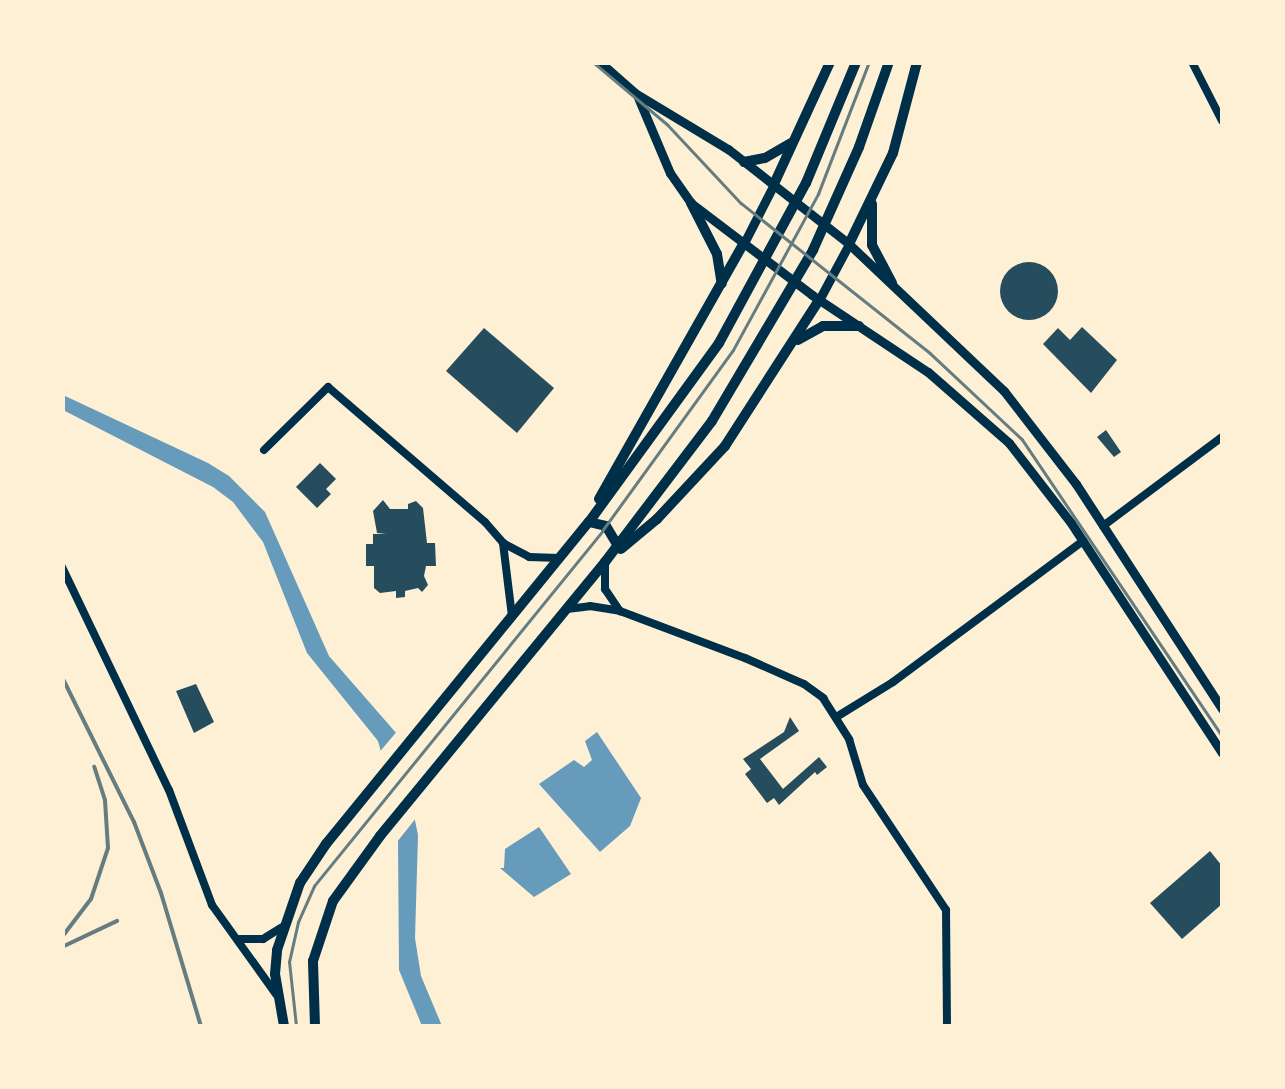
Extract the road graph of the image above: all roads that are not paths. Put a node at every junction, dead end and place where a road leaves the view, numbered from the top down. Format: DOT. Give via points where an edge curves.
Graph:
graph roads {
  1 [pos="600,62"];
  2 [pos="830,62"];
  3 [pos="856,62"];
  4 [pos="889,62"];
  5 [pos="918,62"];
  6 [pos="1192,62"];
  7 [pos="636,93"];
  8 [pos="1222,121"];
  9 [pos="795,140"];
  10 [pos="744,162"];
  11 [pos="777,187"];
  12 [pos="873,198"];
  13 [pos="692,203"];
  14 [pos="845,241"];
  15 [pos="746,245"];
  16 [pos="892,283"];
  17 [pos="722,284"];
  18 [pos="815,298"];
  19 [pos="859,326"];
  20 [pos="793,344"];
  21 [pos="1222,437"];
  22 [pos="264,450"];
  23 [pos="1104,526"];
  24 [pos="585,527"];
  25 [pos="1083,542"];
  26 [pos="503,543"];
  27 [pos="618,546"];
  28 [pos="560,558"];
  29 [pos="605,562"];
  30 [pos="62,567"];
  31 [pos="567,609"];
  32 [pos="620,611"];
  33 [pos="512,616"];
  34 [pos="1222,710"];
  35 [pos="838,716"];
  36 [pos="1222,753"];
  37 [pos="282,927"];
  38 [pos="240,938"];
  39 [pos="278,998"];
  40 [pos="284,1026"];
  41 [pos="315,1026"];
  42 [pos="947,1026"];
  1 -- 7 [label="street"];
  2 -- 9 [label="main road"];
  3 -- 24 [label="main road" via="806,182 748,294 675,408"];
  4 -- 27 [label="main road" via="859,148 786,300 712,421"];
  5 -- 12 [label="main road" via="894,154"];
  6 -- 8 [label="street"];
  7 -- 10 [label="street"];
  7 -- 13 [label="street" via="670,173"];
  9 -- 10 [label="main road"];
  9 -- 11 [label="main road"];
  10 -- 11 [label="street"];
  11 -- 14 [label="street"];
  11 -- 15 [label="street"];
  12 -- 14 [label="main road"];
  12 -- 16 [label="main road" via="872,245"];
  13 -- 15 [label="street"];
  13 -- 17 [label="main road" via="717,254"];
  14 -- 16 [label="street"];
  14 -- 18 [label="street"];
  15 -- 17 [label="main road"];
  15 -- 18 [label="street"];
  16 -- 23 [label="street" via="1004,391"];
  17 -- 24 [label="main road"];
  18 -- 19 [label="street"];
  18 -- 20 [label="main road"];
  19 -- 20 [label="main road" via="823,326"];
  19 -- 25 [label="street" via="976,411 1034,472"];
  20 -- 29 [label="main road" via="700,476"];
  21 -- 23 [label="street"];
  22 -- 26 [label="street" via="328,387"];
  23 -- 34 [label="street"];
  24 -- 27 [label="main road" via="606,526"];
  24 -- 28 [label="main road"];
  25 -- 35 [label="street"];
  25 -- 36 [label="street"];
  26 -- 28 [label="street" via="528,558"];
  26 -- 33 [label="street"];
  27 -- 29 [label="main road"];
  28 -- 33 [label="main road"];
  29 -- 31 [label="main road"];
  29 -- 32 [label="street" via="606,588"];
  30 -- 38 [label="street" via="168,790 212,904"];
  31 -- 32 [label="street"];
  31 -- 41 [label="main road" via="380,836 324,920 313,961"];
  32 -- 35 [label="street" via="804,684"];
  33 -- 37 [label="main road" via="312,863"];
  35 -- 42 [label="street" via="864,785 946,910"];
  37 -- 38 [label="street" via="263,939"];
  37 -- 39 [label="main road"];
  38 -- 39 [label="street"];
  39 -- 40 [label="main road"];
}
